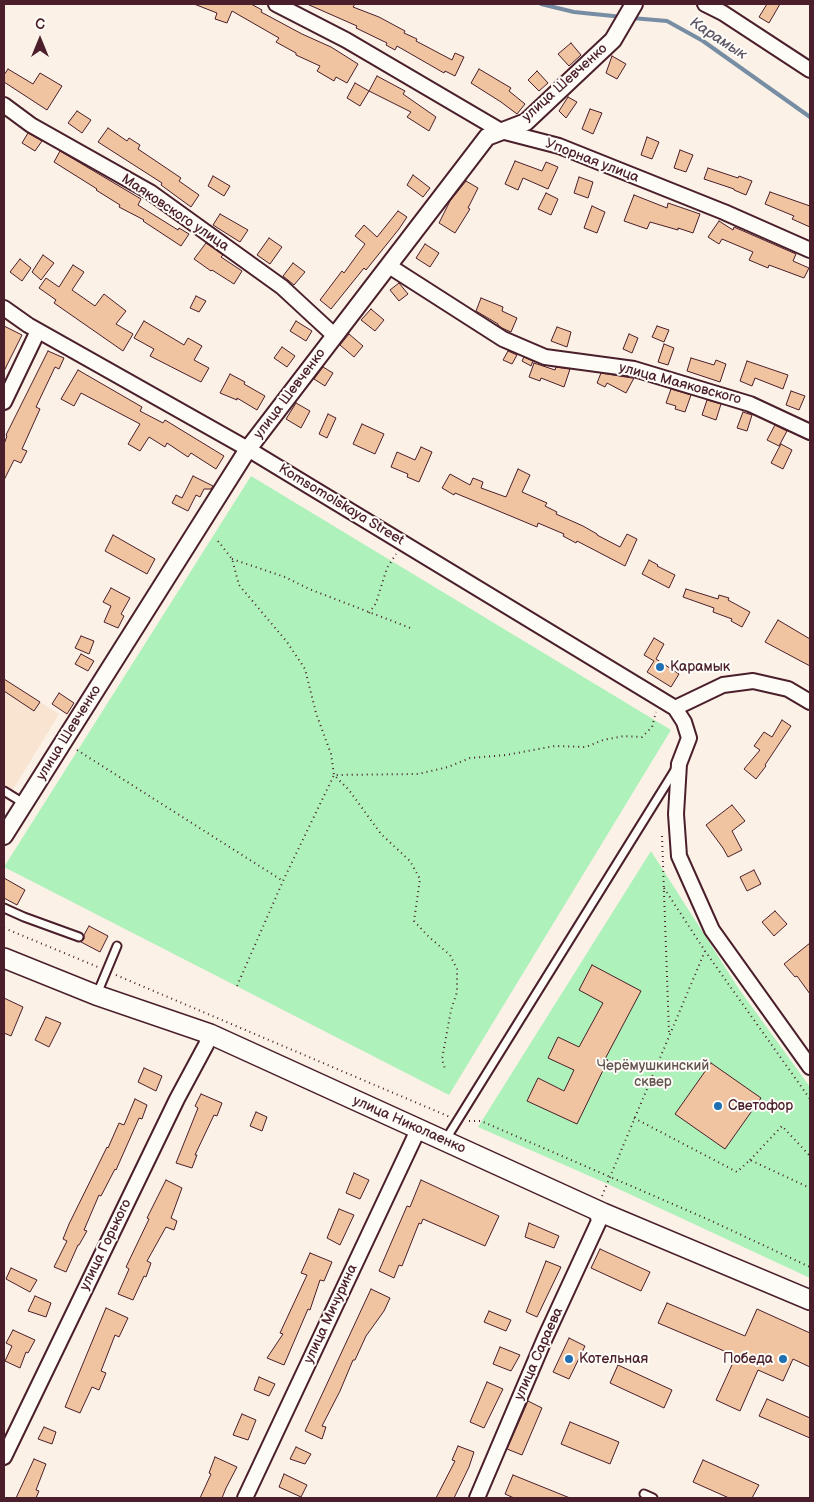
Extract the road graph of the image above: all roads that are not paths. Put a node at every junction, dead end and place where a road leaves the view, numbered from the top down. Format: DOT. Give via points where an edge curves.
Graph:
graph roads {
  1 [pos="276,4"];
  2 [pos="634,4"];
  3 [pos="705,4"];
  4 [pos="810,70"];
  5 [pos="4,105"];
  6 [pos="502,132"];
  7 [pos="810,250"];
  8 [pos="389,266"];
  9 [pos="4,308"];
  10 [pos="38,331"];
  11 [pos="336,336"];
  12 [pos="4,402"];
  13 [pos="810,432"];
  14 [pos="248,449"];
  15 [pos="810,702"];
  16 [pos="675,708"];
  17 [pos="679,764"];
  18 [pos="4,791"];
  19 [pos="25,804"];
  20 [pos="4,836"];
  21 [pos="4,908"];
  22 [pos="79,937"];
  23 [pos="117,946"];
  24 [pos="4,958"];
  25 [pos="4,967"];
  26 [pos="96,995"];
  27 [pos="208,1040"];
  28 [pos="810,1067"];
  29 [pos="416,1133"];
  30 [pos="444,1142"];
  31 [pos="597,1216"];
  32 [pos="810,1300"];
  33 [pos="810,1308"];
  34 [pos="4,1457"];
  35 [pos="644,1494"];
  36 [pos="245,1498"];
  37 [pos="477,1498"];
  38 [pos="653,1498"];
  1 -- 6 [label="street, Упорная улица" via="346,40"];
  2 -- 6 [label="street, улица Шевченко" via="613,40 526,122"];
  3 -- 4 [label="street" via="723,12"];
  5 -- 11 [label="street, Маяковского улица" via="31,124 150,192 282,287"];
  6 -- 7 [label="street, Упорная улица" via="559,146"];
  6 -- 8 [label="street, улица Шевченко" via="487,137"];
  8 -- 11 [label="street, улица Шевченко"];
  8 -- 13 [label="street, улица Маяковского" via="503,339 545,357 634,369 750,404"];
  9 -- 10 [label="street, Komsomolskaya Street"];
  10 -- 12 [label="street"];
  10 -- 14 [label="street, Komsomolskaya Street"];
  11 -- 14 [label="street, улица Шевченко"];
  14 -- 16 [label="street, Komsomolskaya Street"];
  14 -- 19 [label="street, улица Шевченко"];
  15 -- 16 [label="street" via="788,689 753,681 723,685"];
  16 -- 17 [label="street" via="689,738"];
  17 -- 28 [label="street" via="676,814 679,856 712,930"];
  17 -- 30 [label="lane"];
  18 -- 19 [label="lane"];
  19 -- 20 [label="street, улица Шевченко"];
  21 -- 22 [label="lane"];
  23 -- 26 [label="lane"];
  24 -- 26 [label="main road, улица Николаенко"];
  25 -- 27 [label="main road, улица Николаенко"];
  26 -- 27 [label="main road, улица Николаенко"];
  27 -- 29 [label="main road, улица Николаенко"];
  27 -- 34 [label="street, улица Горького"];
  29 -- 30 [label="main road, улица Николаенко"];
  29 -- 31 [label="main road, улица Николаенко"];
  29 -- 36 [label="street, улица Мичурина"];
  30 -- 31 [label="main road, улица Николаенко"];
  31 -- 32 [label="main road, улица Николаенко"];
  31 -- 33 [label="main road, улица Николаенко"];
  31 -- 37 [label="street, улица Сараева"];
  35 -- 38 [label="lane"];
}
